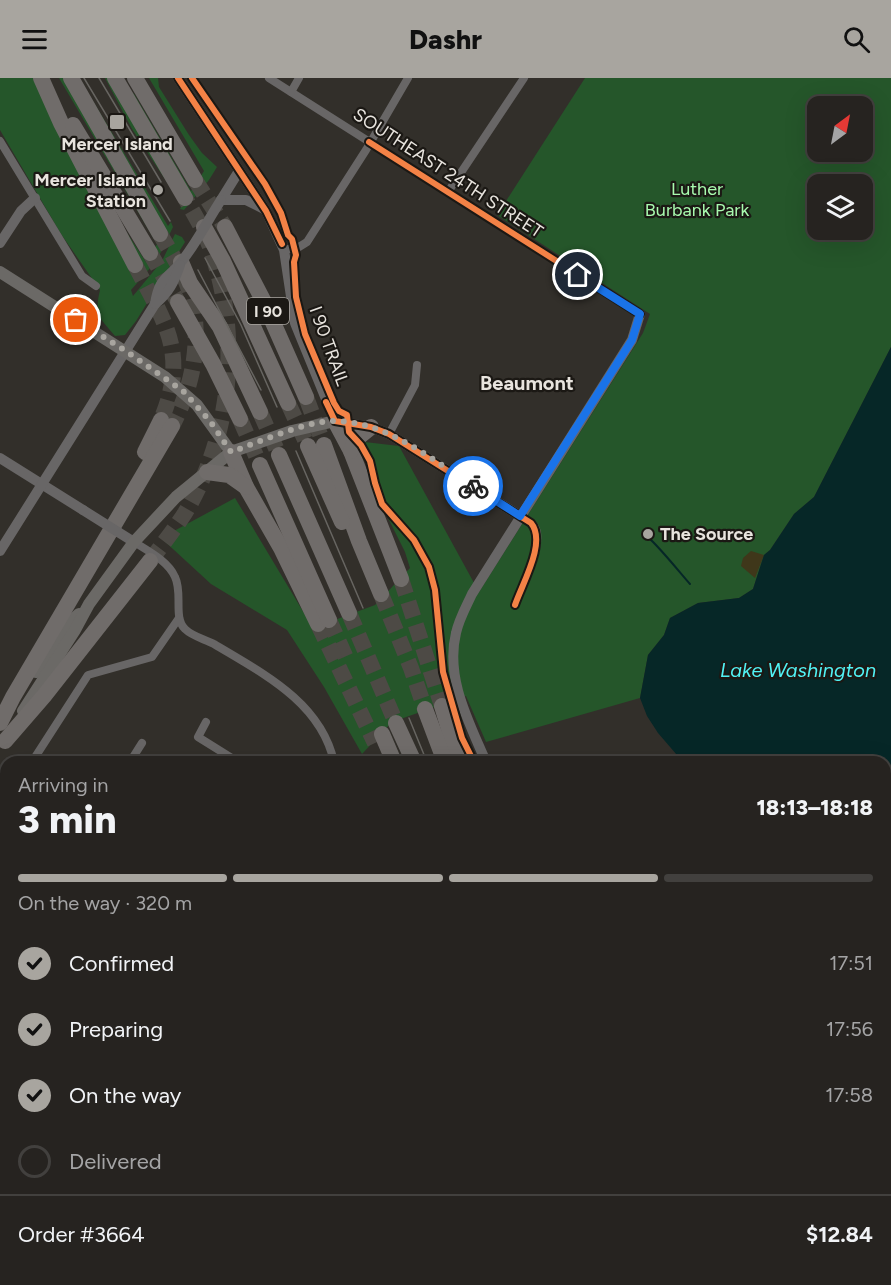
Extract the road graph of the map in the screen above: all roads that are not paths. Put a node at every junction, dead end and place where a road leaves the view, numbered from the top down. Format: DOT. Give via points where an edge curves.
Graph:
graph roads {
  1 [pos="43,78"];
  2 [pos="71,78"];
  3 [pos="115,78"];
  4 [pos="135,78"];
  5 [pos="178,78"];
  6 [pos="269,78"];
  7 [pos="299,78"];
  8 [pos="408,78"];
  9 [pos="524,78"];
  10 [pos="291,92"];
  11 [pos="0,141"];
  12 [pos="369,142"];
  13 [pos="239,171"];
  14 [pos="195,180"];
  15 [pos="448,192"];
  16 [pos="35,198"];
  17 [pos="185,198"];
  18 [pos="221,200"];
  19 [pos="266,210"];
  20 [pos="225,227"];
  21 [pos="204,228"];
  22 [pos="160,234"];
  23 [pos="0,243"];
  24 [pos="284,250"];
  25 [pos="150,253"];
  26 [pos="181,262"];
  27 [pos="135,264"];
  28 [pos="0,272"];
  29 [pos="96,286"];
  30 [pos="178,302"];
  31 [pos="640,314"];
  32 [pos="126,351"];
  33 [pos="417,366"];
  34 [pos="306,397"];
  35 [pos="288,403"];
  36 [pos="260,412"];
  37 [pos="240,419"];
  38 [pos="335,421"];
  39 [pos="166,423"];
  40 [pos="371,427"];
  41 [pos="389,434"];
  42 [pos="316,445"];
  43 [pos="351,451"];
  44 [pos="231,452"];
  45 [pos="279,454"];
  46 [pos="0,458"];
  47 [pos="260,465"];
  48 [pos="207,472"];
  49 [pos="42,484"];
  50 [pos="246,487"];
  51 [pos="520,516"];
  52 [pos="134,542"];
  53 [pos="0,551"];
  54 [pos="150,561"];
  55 [pos="401,579"];
  56 [pos="381,594"];
  57 [pos="515,604"];
  58 [pos="349,613"];
  59 [pos="179,618"];
  60 [pos="13,697"];
  61 [pos="442,706"];
  62 [pos="425,709"];
  63 [pos="0,711"];
  64 [pos="206,722"];
  65 [pos="396,723"];
  66 [pos="1,734"];
  67 [pos="142,743"];
  68 [pos="36,756"];
  69 [pos="134,756"];
  70 [pos="228,756"];
  71 [pos="332,756"];
  72 [pos="382,756"];
  73 [pos="390,756"];
  74 [pos="411,756"];
  75 [pos="443,756"];
  76 [pos="457,756"];
  77 [pos="483,756"];
  1 -- 25 [label="highway"];
  1 -- 27 [label="highway" via="66,133"];
  2 -- 22 [label="highway"];
  3 -- 17 [label="highway"];
  4 -- 14 [label="highway"];
  5 -- 13 [label="street"];
  6 -- 10 [label="street, SOUTHEAST 24TH STREET"];
  7 -- 10 [label="street"];
  8 -- 12 [label="street"];
  9 -- 15 [label="street"];
  10 -- 12 [label="street, SOUTHEAST 24TH STREET"];
  11 -- 16 [label="street"];
  12 -- 15 [label="street, SOUTHEAST 24TH STREET"];
  12 -- 24 [label="street" via="307,242"];
  13 -- 18 [label="street"];
  13 -- 19 [label="street"];
  15 -- 31 [label="street, SOUTHEAST 24TH STREET"];
  16 -- 23 [label="street" via="21,211"];
  16 -- 29 [label="street" via="82,276"];
  18 -- 19 [label="street" via="246,200"];
  18 -- 21 [label="street, bridge"];
  19 -- 24 [label="street"];
  20 -- 34 [label="highway, I 90"];
  21 -- 26 [label="street, bridge"];
  21 -- 35 [label="highway" via="224,261"];
  24 -- 38 [label="street" via="295,323"];
  26 -- 32 [label="street, bridge" via="161,283 152,309"];
  26 -- 36 [label="highway" via="190,283 220,327"];
  28 -- 32 [label="main road"];
  30 -- 37 [label="highway"];
  31 -- 51 [label="street" via="632,340"];
  32 -- 44 [label="main road" via="183,391"];
  32 -- 49 [label="street"];
  33 -- 41 [label="street" via="415,385"];
  38 -- 40 [label="street"];
  38 -- 43 [label="highway"];
  38 -- 44 [label="main road" via="292,430"];
  39 -- 60 [label="highway"];
  40 -- 41 [label="street"];
  40 -- 43 [label="highway" via="355,440"];
  41 -- 51 [label="street"];
  42 -- 56 [label="highway"];
  43 -- 55 [label="highway"];
  44 -- 48 [label="main road"];
  44 -- 50 [label="highway"];
  45 -- 58 [label="highway"];
  46 -- 49 [label="street"];
  47 -- 50 [label="highway" via="323,622"];
  48 -- 50 [label="highway" via="229,475"];
  48 -- 52 [label="main road" via="176,497"];
  49 -- 52 [label="street, bridge"];
  49 -- 53 [label="street"];
  51 -- 57 [label="street" via="535,528 537,546"];
  51 -- 77 [label="street" via="472,594 453,648 455,678"];
  52 -- 59 [label="street" via="163,562 176,578"];
  52 -- 66 [label="main road"];
  54 -- 66 [label="highway" via="44,696"];
  59 -- 68 [label="street" via="152,657 88,675"];
  59 -- 71 [label="street" via="192,634 288,692 323,733"];
  60 -- 63 [label="highway"];
  60 -- 66 [label="highway"];
  61 -- 76 [label="highway"];
  62 -- 75 [label="highway"];
  64 -- 70 [label="street" via="198,737"];
  65 -- 74 [label="highway"];
  67 -- 69 [label="street"];
  72 -- 73 [label="highway" via="378,739"];
}
